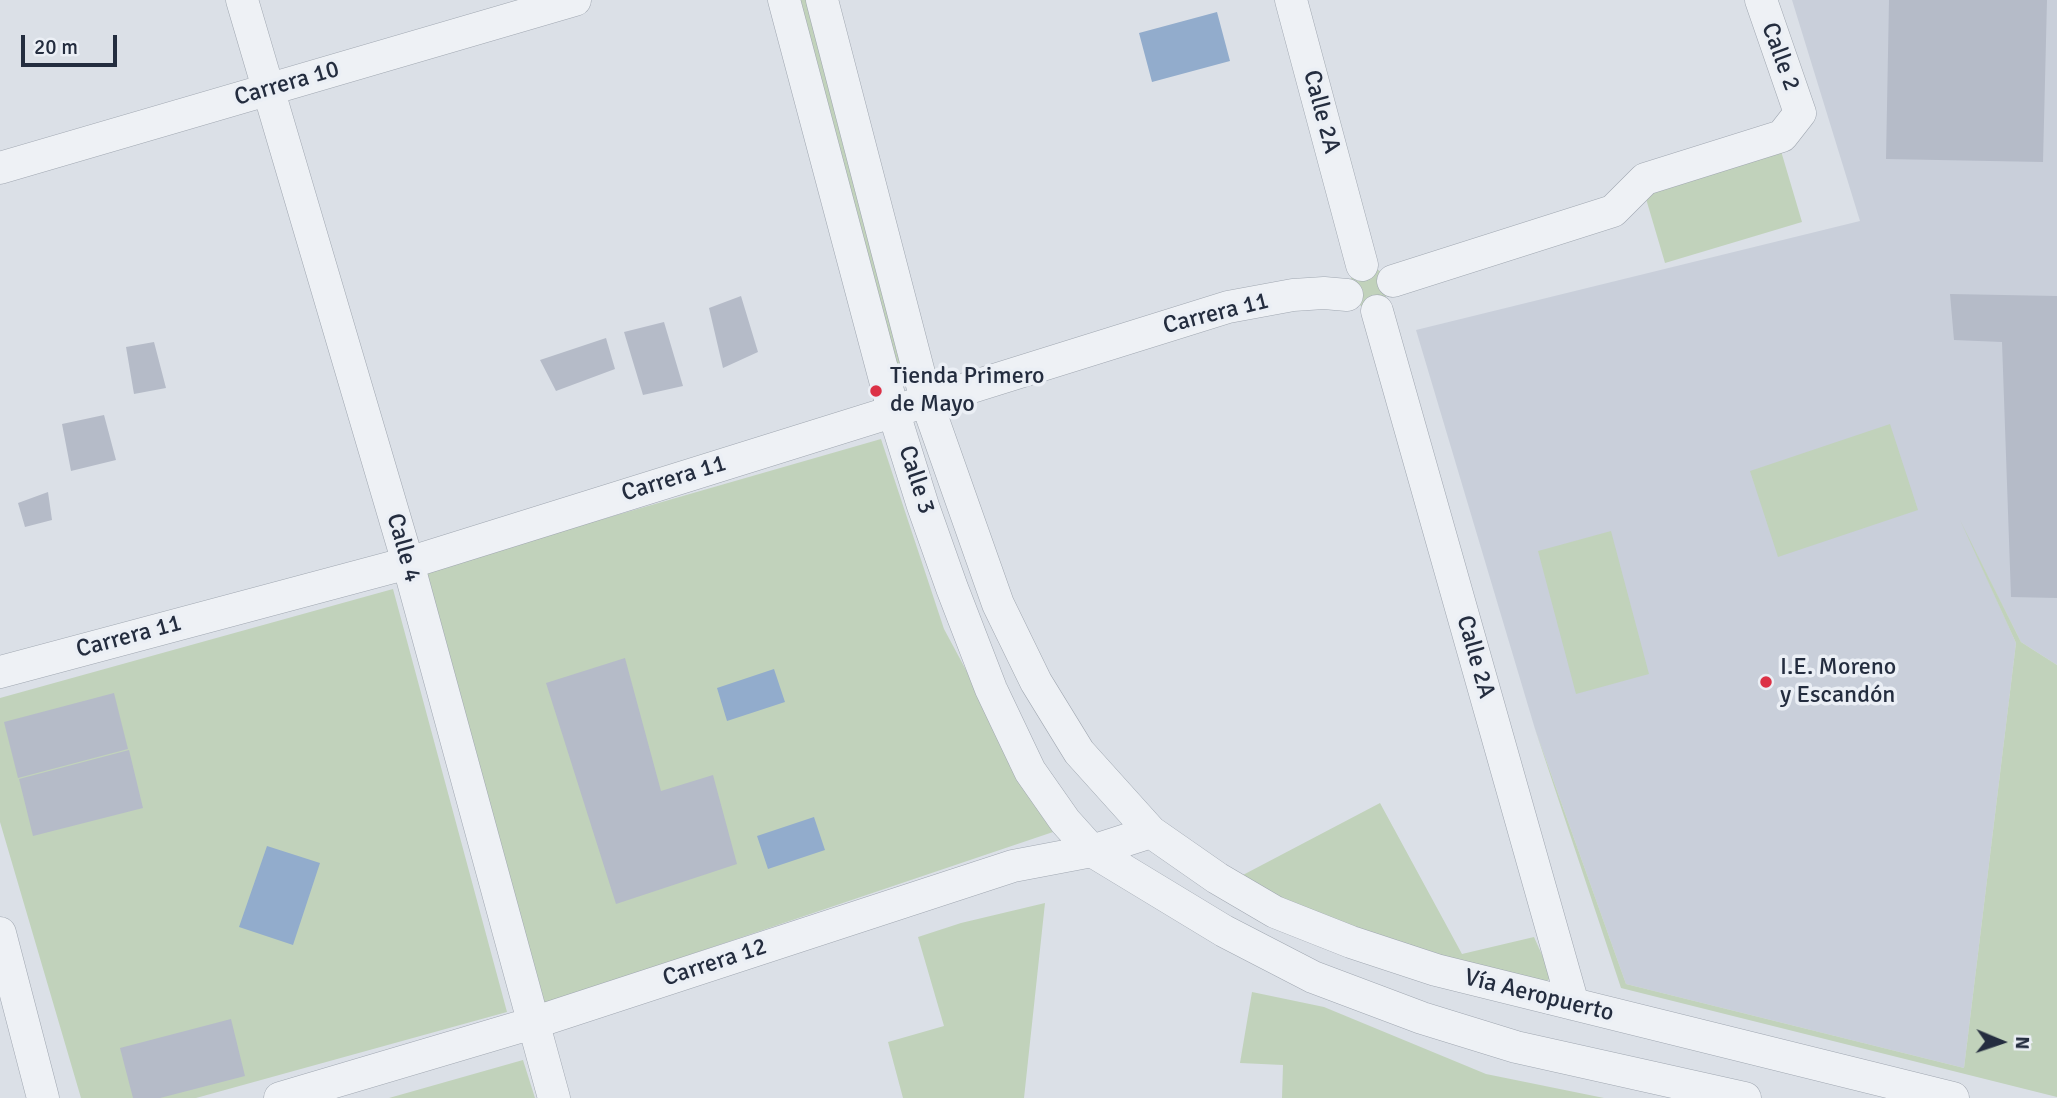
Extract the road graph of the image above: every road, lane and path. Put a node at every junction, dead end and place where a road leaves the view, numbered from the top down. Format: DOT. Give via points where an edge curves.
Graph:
graph roads {
  1 [pos="242,0"];
  2 [pos="575,0"];
  3 [pos="784,0"];
  4 [pos="822,0"];
  5 [pos="1291,0"];
  6 [pos="1761,0"];
  7 [pos="267,90"];
  8 [pos="862,155"];
  9 [pos="829,167"];
  10 [pos="0,168"];
  11 [pos="1362,265"];
  12 [pos="1393,281"];
  13 [pos="1347,295"];
  14 [pos="1377,311"];
  15 [pos="926,400"];
  16 [pos="893,410"];
  17 [pos="408,563"];
  18 [pos="0,672"];
  19 [pos="1151,832"];
  20 [pos="1092,851"];
  21 [pos="0,933"];
  22 [pos="1573,1004"];
  23 [pos="533,1023"];
  24 [pos="1712,1038"];
  25 [pos="1702,1093"];
  26 [pos="43,1098"];
  27 [pos="280,1098"];
  28 [pos="554,1098"];
  29 [pos="1745,1098"];
  30 [pos="1953,1098"];
  1 -- 7 [label="street, Calle 4"];
  2 -- 7 [label="street, Carrera 10"];
  3 -- 9 [label="street, Calle 3"];
  4 -- 8 [label="street, Calle 3"];
  5 -- 11 [label="street, Calle 2A"];
  6 -- 12 [label="street, Calle 2" via="1800,113 1782,136 1645,179 1614,211"];
  7 -- 10 [label="street, Carrera 10"];
  7 -- 17 [label="street, Calle 4"];
  8 -- 9 [label="street"];
  8 -- 15 [label="street, Calle 3"];
  9 -- 16 [label="street, Calle 3"];
  11 -- 12 [label="street" via="1375,264"];
  11 -- 13 [label="street" via="1352,272"];
  12 -- 14 [label="street" via="1388,304"];
  13 -- 14 [label="street" via="1365,312"];
  13 -- 15 [label="street, Carrera 11" via="1293,295 1228,307"];
  14 -- 22 [label="street, Calle 2A"];
  15 -- 16 [label="street, Carrera 11"];
  15 -- 19 [label="street, Calle 3" via="998,604 1036,682 1079,752"];
  16 -- 17 [label="street, Carrera 11"];
  16 -- 20 [label="street, Calle 3" via="951,587 991,689 1030,771"];
  17 -- 18 [label="street, Carrera 11"];
  17 -- 23 [label="street, Calle 4"];
  19 -- 20 [label="street, Carrera 12"];
  19 -- 22 [label="street, Vía Aeropuerto" via="1275,912 1436,970"];
  20 -- 23 [label="street, Carrera 12" via="1013,866"];
  20 -- 25 [label="street" via="1224,931 1313,977 1516,1047"];
  21 -- 26 [label="street"];
  22 -- 24 [label="street, Vía Aeropuerto"];
  23 -- 27 [label="street, Carrera 12"];
  23 -- 28 [label="street, Calle 4"];
  24 -- 25 [label="street"];
  24 -- 30 [label="street, Vía Aeropuerto"];
  25 -- 29 [label="street"];
}
